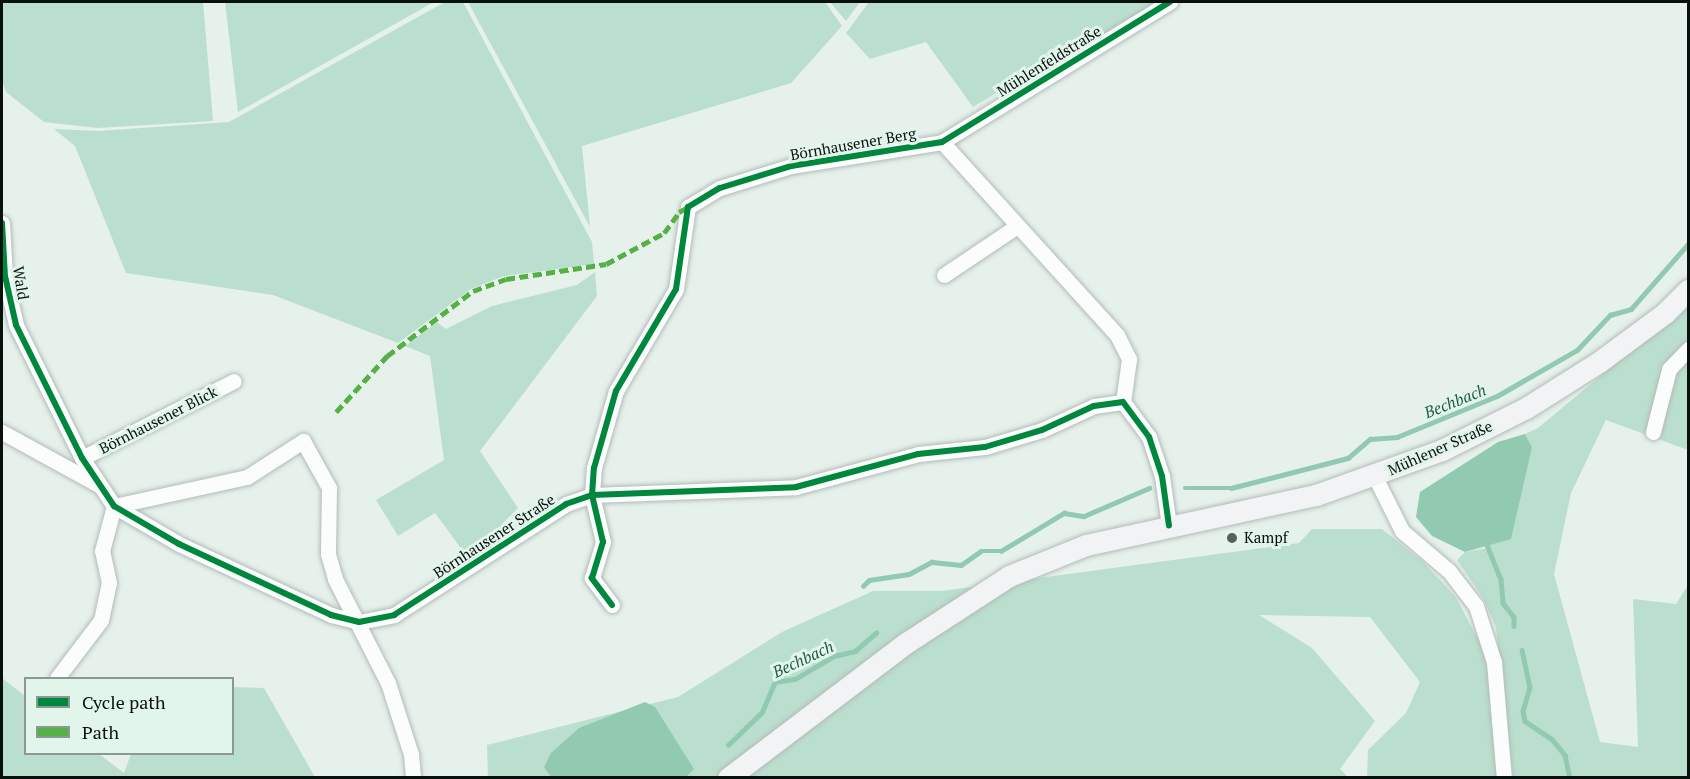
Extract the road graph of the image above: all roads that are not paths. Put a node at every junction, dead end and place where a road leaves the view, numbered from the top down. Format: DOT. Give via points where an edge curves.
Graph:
graph roads {
  1 [pos="1170,2"];
  2 [pos="942,142"];
  3 [pos="2,223"];
  4 [pos="1017,226"];
  5 [pos="944,275"];
  6 [pos="1689,290"];
  7 [pos="2,309"];
  8 [pos="16,325"];
  9 [pos="1689,349"];
  10 [pos="234,381"];
  11 [pos="1123,402"];
  12 [pos="2,432"];
  13 [pos="1653,432"];
  14 [pos="82,458"];
  15 [pos="1375,477"];
  16 [pos="99,485"];
  17 [pos="592,495"];
  18 [pos="114,506"];
  19 [pos="1163,527"];
  20 [pos="612,605"];
  21 [pos="359,622"];
  22 [pos="58,677"];
  23 [pos="413,777"];
  24 [pos="728,777"];
  25 [pos="1504,777"];
  1 -- 2 [label="street, Mühlenfeldstraße"];
  2 -- 4 [label="street"];
  2 -- 17 [label="street, Börnhausener Berg" via="791,166 720,188 688,207 676,289 616,391 594,468"];
  3 -- 8 [label="street, Wald" via="5,276"];
  4 -- 5 [label="street"];
  4 -- 11 [label="street" via="1117,335 1129,359"];
  6 -- 15 [label="main road, Mühlener Straße" via="1599,362 1526,408 1442,450"];
  7 -- 8 [label="street, Wald"];
  8 -- 14 [label="street, Börnhausener Straße"];
  9 -- 13 [label="street" via="1669,369"];
  10 -- 14 [label="street, Börnhausener Blick"];
  11 -- 17 [label="street, Börnhausener Straße" via="1094,406 1042,430 985,447 918,454 796,487"];
  11 -- 19 [label="street" via="1149,437 1162,476"];
  12 -- 16 [label="street" via="64,470"];
  14 -- 16 [label="street, Börnhausener Straße"];
  15 -- 19 [label="main road, Mühlener Straße" via="1262,509"];
  15 -- 25 [label="street" via="1402,531 1449,571 1476,606 1493,654"];
  16 -- 18 [label="street, Börnhausener Straße"];
  17 -- 20 [label="street" via="603,542 592,578"];
  17 -- 21 [label="street, Börnhausener Straße" via="566,504 394,615"];
  18 -- 21 [label="street, Börnhausener Straße" via="189,549 331,615"];
  18 -- 21 [label="street" via="247,477 303,441 329,488 328,554 335,579"];
  18 -- 22 [label="street" via="102,551 109,583 101,620"];
  19 -- 24 [label="main road, Mühlener Straße" via="1052,556 1009,576 906,643"];
  21 -- 23 [label="street" via="388,683 411,754"];
}
